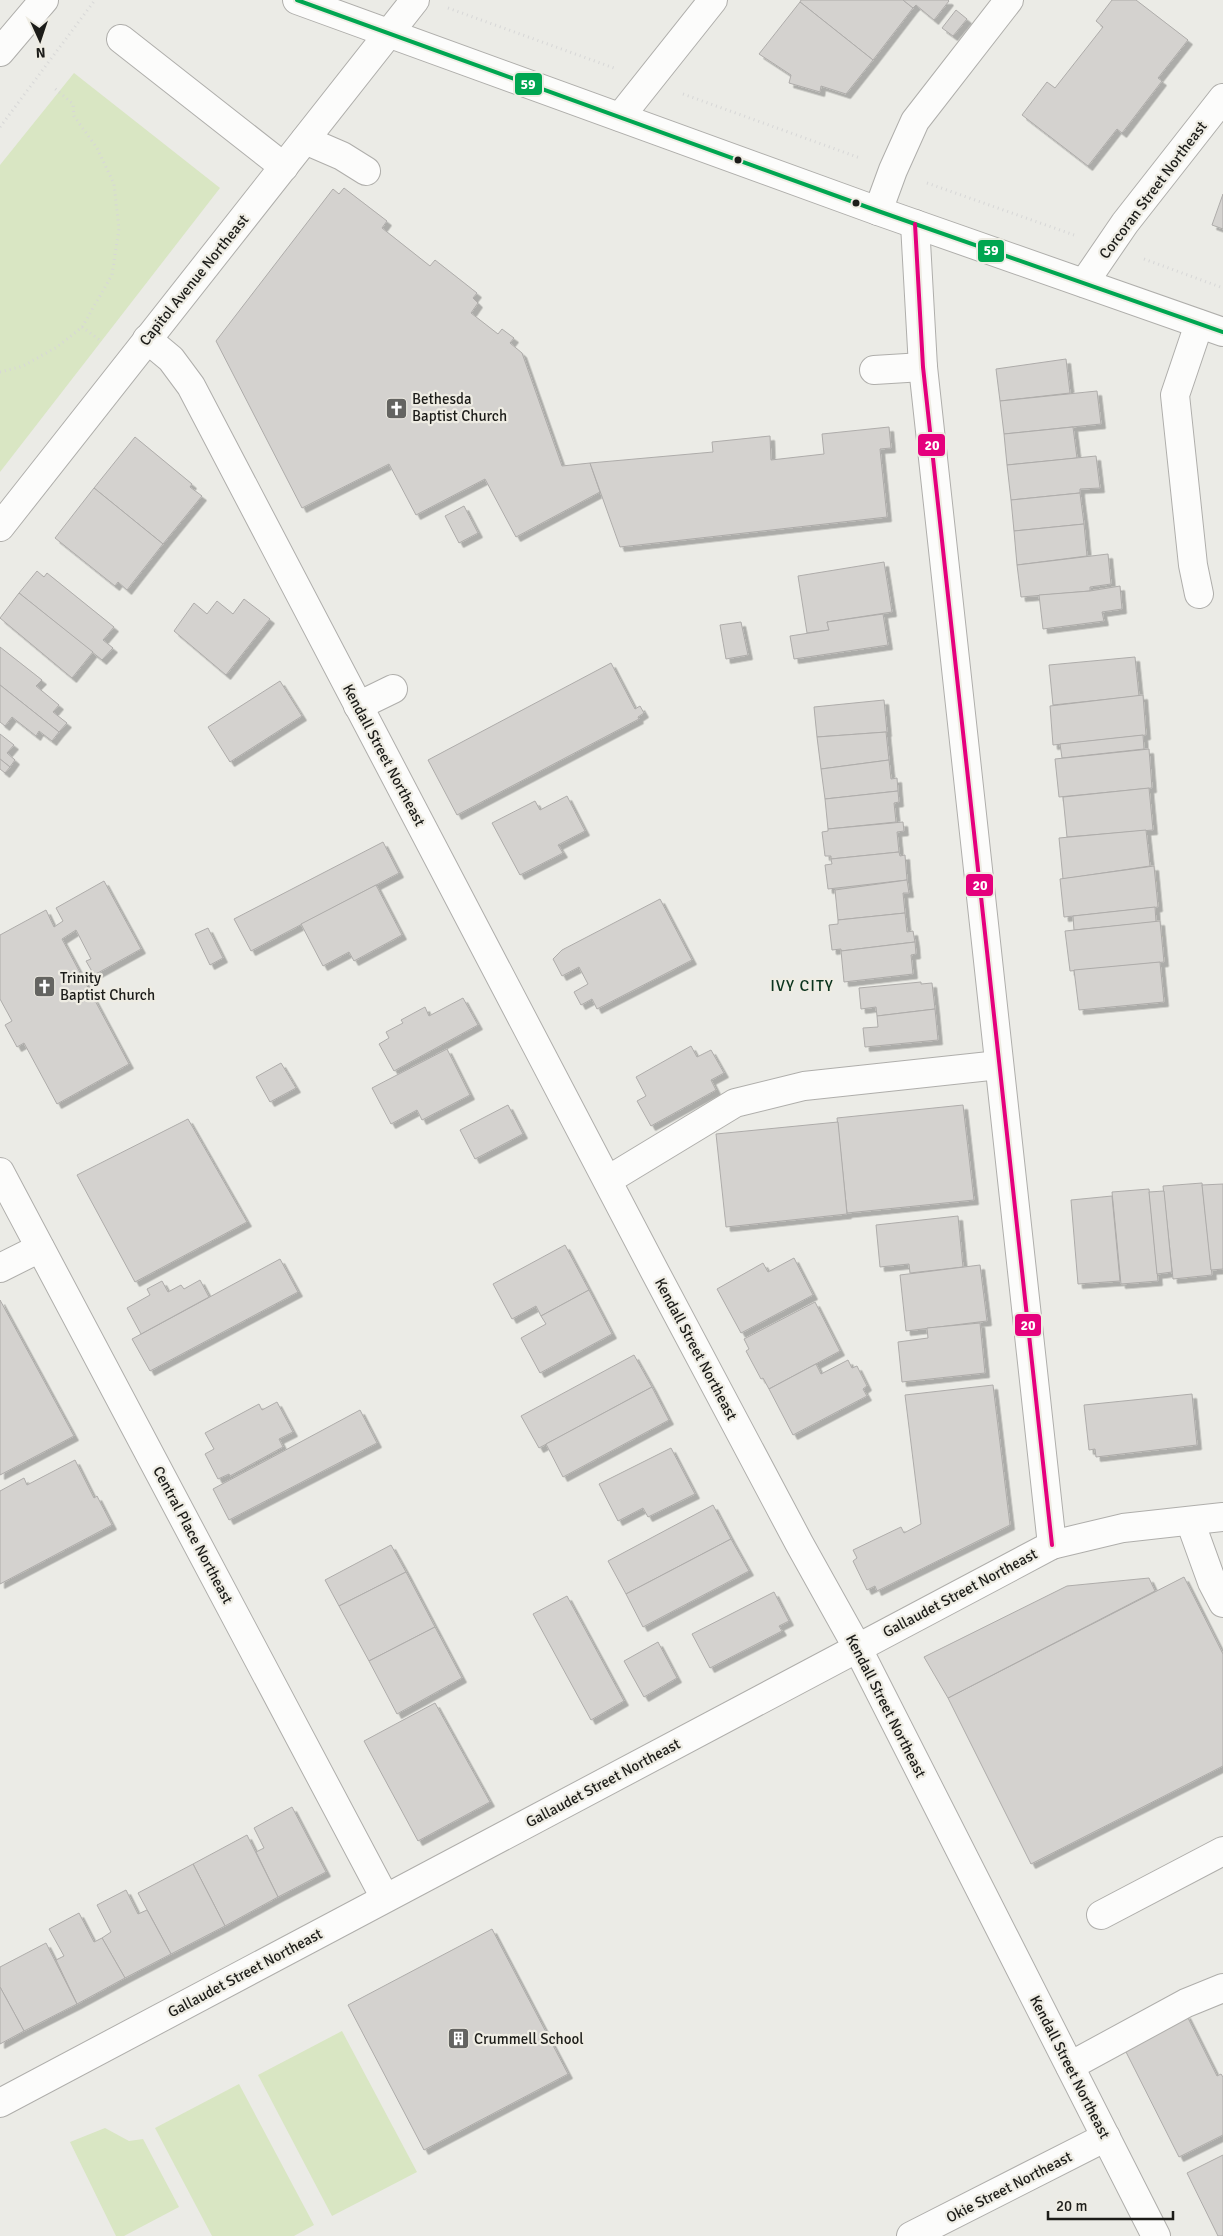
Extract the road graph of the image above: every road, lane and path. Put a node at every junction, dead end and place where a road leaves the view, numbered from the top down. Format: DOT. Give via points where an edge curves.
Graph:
graph roads {
  1 [pos="44,0"];
  2 [pos="95,0"];
  3 [pos="297,0"];
  4 [pos="414,0"];
  5 [pos="713,0"];
  6 [pos="1009,0"];
  7 [pos="445,7"];
  8 [pos="388,34"];
  9 [pos="121,38"];
  10 [pos="0,52"];
  11 [pos="648,81"];
  12 [pos="53,87"];
  13 [pos="1223,98"];
  14 [pos="620,117"];
  15 [pos="0,128"];
  16 [pos="305,140"];
  17 [pos="284,167"];
  18 [pos="892,170"];
  19 [pos="366,171"];
  20 [pos="878,212"];
  21 [pos="915,224"];
  22 [pos="1076,235"];
  23 [pos="1154,263"];
  24 [pos="1084,283"];
  25 [pos="1223,288"];
  26 [pos="82,327"];
  27 [pos="1211,328"];
  28 [pos="147,339"];
  29 [pos="103,342"];
  30 [pos="924,367"];
  31 [pos="874,370"];
  32 [pos="0,372"];
  33 [pos="0,527"];
  34 [pos="1199,594"];
  35 [pos="393,688"];
  36 [pos="358,706"];
  37 [pos="999,1065"];
  38 [pos="0,1172"];
  39 [pos="608,1180"];
  40 [pos="40,1248"];
  41 [pos="0,1268"];
  42 [pos="1223,1517"];
  43 [pos="1190,1521"];
  44 [pos="1052,1545"];
  45 [pos="1223,1603"];
  46 [pos="857,1647"];
  47 [pos="1223,1851"];
  48 [pos="385,1898"];
  49 [pos="1101,1915"];
  50 [pos="1223,1988"];
  51 [pos="1070,2066"];
  52 [pos="0,2103"];
  53 [pos="1106,2137"];
  54 [pos="911,2236"];
  55 [pos="1156,2236"];
  1 -- 10 [label="street"];
  2 -- 15 [label="path"];
  3 -- 8 [label="street"];
  4 -- 8 [label="street, Capitol Avenue Northeast"];
  5 -- 11 [label="street"];
  6 -- 18 [label="street" via="915,121"];
  7 -- 11 [label="path"];
  8 -- 14 [label="street"];
  8 -- 16 [label="street, Capitol Avenue Northeast"];
  9 -- 17 [label="street"];
  11 -- 14 [label="street"];
  11 -- 18 [label="path"];
  12 -- 26 [label="path" via="73,104 74,116 97,148 114,184 119,229 112,275"];
  13 -- 24 [label="street, Corcoran Street Northeast"];
  14 -- 20 [label="street"];
  16 -- 17 [label="street, Capitol Avenue Northeast"];
  16 -- 19 [label="street"];
  17 -- 28 [label="street, Capitol Avenue Northeast"];
  18 -- 20 [label="street"];
  18 -- 22 [label="path"];
  20 -- 21 [label="street"];
  21 -- 24 [label="street"];
  21 -- 30 [label="street"];
  23 -- 25 [label="path"];
  24 -- 27 [label="street"];
  26 -- 29 [label="path"];
  26 -- 32 [label="path" via="57,347 23,366"];
  27 -- 34 [label="street" via="1175,395"];
  28 -- 33 [label="street, Capitol Avenue Northeast"];
  28 -- 36 [label="street, Kendall Street Northeast" via="171,359 191,386"];
  30 -- 31 [label="street"];
  30 -- 37 [label="street"];
  35 -- 36 [label="street"];
  36 -- 39 [label="street, Kendall Street Northeast"];
  37 -- 39 [label="street" via="804,1086 735,1104"];
  37 -- 44 [label="street"];
  38 -- 40 [label="street, Central Place Northeast"];
  39 -- 46 [label="street, Kendall Street Northeast" via="794,1535"];
  40 -- 41 [label="street"];
  40 -- 48 [label="street, Central Place Northeast"];
  42 -- 43 [label="street, Gallaudet Street Northeast"];
  43 -- 44 [label="street, Gallaudet Street Northeast" via="1123,1528"];
  43 -- 45 [label="street"];
  44 -- 46 [label="street, Gallaudet Street Northeast"];
  46 -- 48 [label="street, Gallaudet Street Northeast"];
  46 -- 51 [label="street, Kendall Street Northeast"];
  47 -- 49 [label="street"];
  48 -- 52 [label="street, Gallaudet Street Northeast"];
  50 -- 51 [label="street" via="1186,2003"];
  51 -- 53 [label="street, Kendall Street Northeast"];
  53 -- 54 [label="street, Okie Street Northeast"];
  53 -- 55 [label="street, Kendall Street Northeast"];
}
